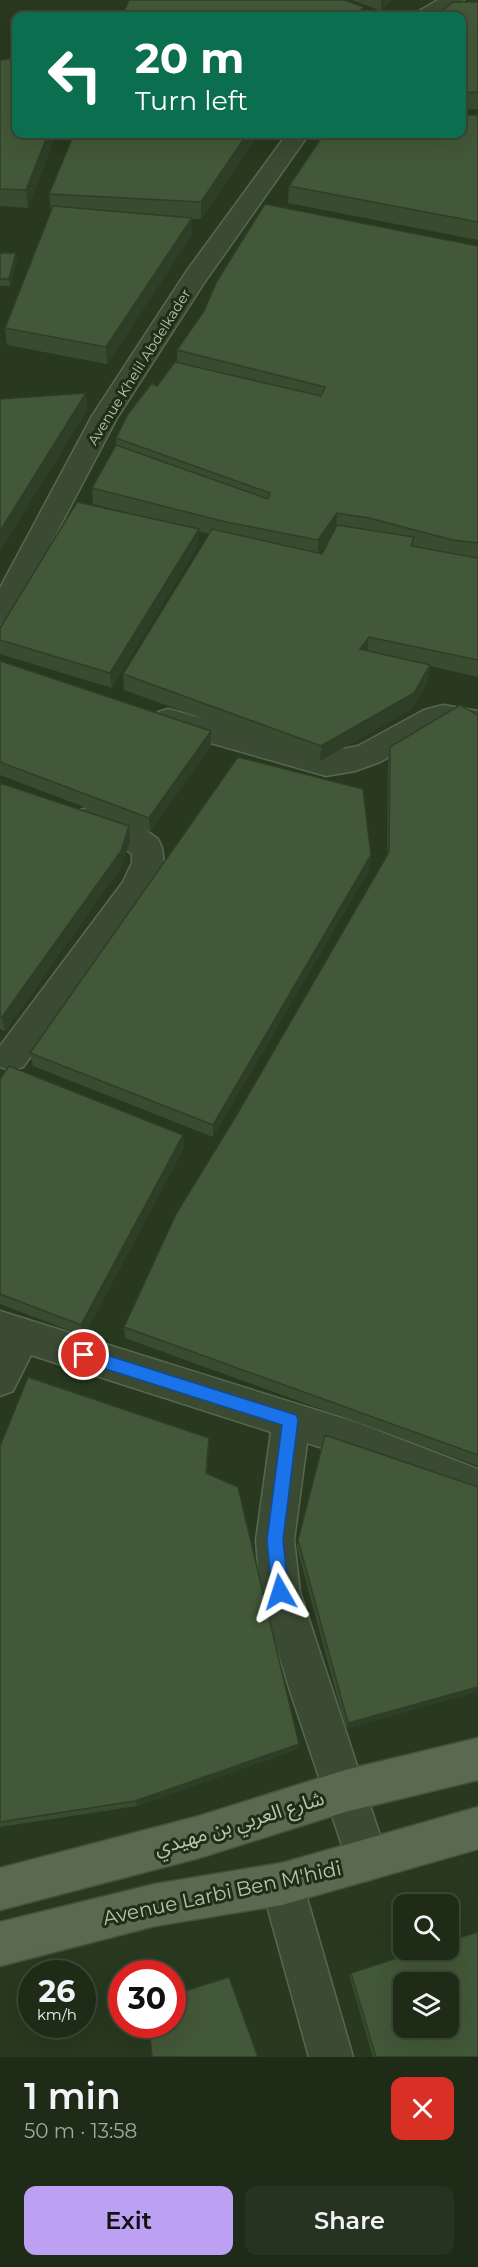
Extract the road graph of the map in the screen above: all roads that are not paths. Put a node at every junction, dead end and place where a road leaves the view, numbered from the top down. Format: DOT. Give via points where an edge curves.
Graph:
graph roads {
  1 [pos="453,0"];
  2 [pos="434,12"];
  3 [pos="296,138"];
  4 [pos="56,504"];
  5 [pos="87,511"];
  6 [pos="0,614"];
  7 [pos="144,712"];
  8 [pos="478,722"];
  9 [pos="62,811"];
  10 [pos="4,1060"];
  11 [pos="11,1331"];
  12 [pos="0,1377"];
  13 [pos="291,1420"];
  14 [pos="478,1488"];
  15 [pos="478,1759"];
  16 [pos="345,1791"];
  17 [pos="478,1828"];
  18 [pos="367,1860"];
  19 [pos="282,1884"];
  20 [pos="0,1889"];
  21 [pos="0,1944"];
  22 [pos="331,2057"];
  1 -- 2 [label="street"];
  3 -- 4 [label="street, Avenue Khelil Abdelkader" via="253,215 195,278 105,416"];
  4 -- 5 [label="street"];
  4 -- 6 [label="street, Avenue Khelil Abdelkader"];
  7 -- 8 [label="street" via="326,764 359,760 434,718"];
  9 -- 10 [label="street" via="129,835 147,848 148,864 134,891"];
  11 -- 12 [label="street"];
  11 -- 13 [label="street"];
  13 -- 14 [label="street" via="358,1441"];
  13 -- 16 [label="street" via="275,1540 280,1592"];
  15 -- 16 [label="main road, شارع العربي بن مهيدي"];
  16 -- 18 [label="street"];
  16 -- 20 [label="main road, شارع العربي بن مهيدي" via="199,1837"];
  17 -- 18 [label="main road, Avenue Larbi Ben M'hidi"];
  18 -- 19 [label="main road, Avenue Larbi Ben M'hidi"];
  19 -- 21 [label="main road, Avenue Larbi Ben M'hidi" via="155,1905"];
  19 -- 22 [label="street"];
}
